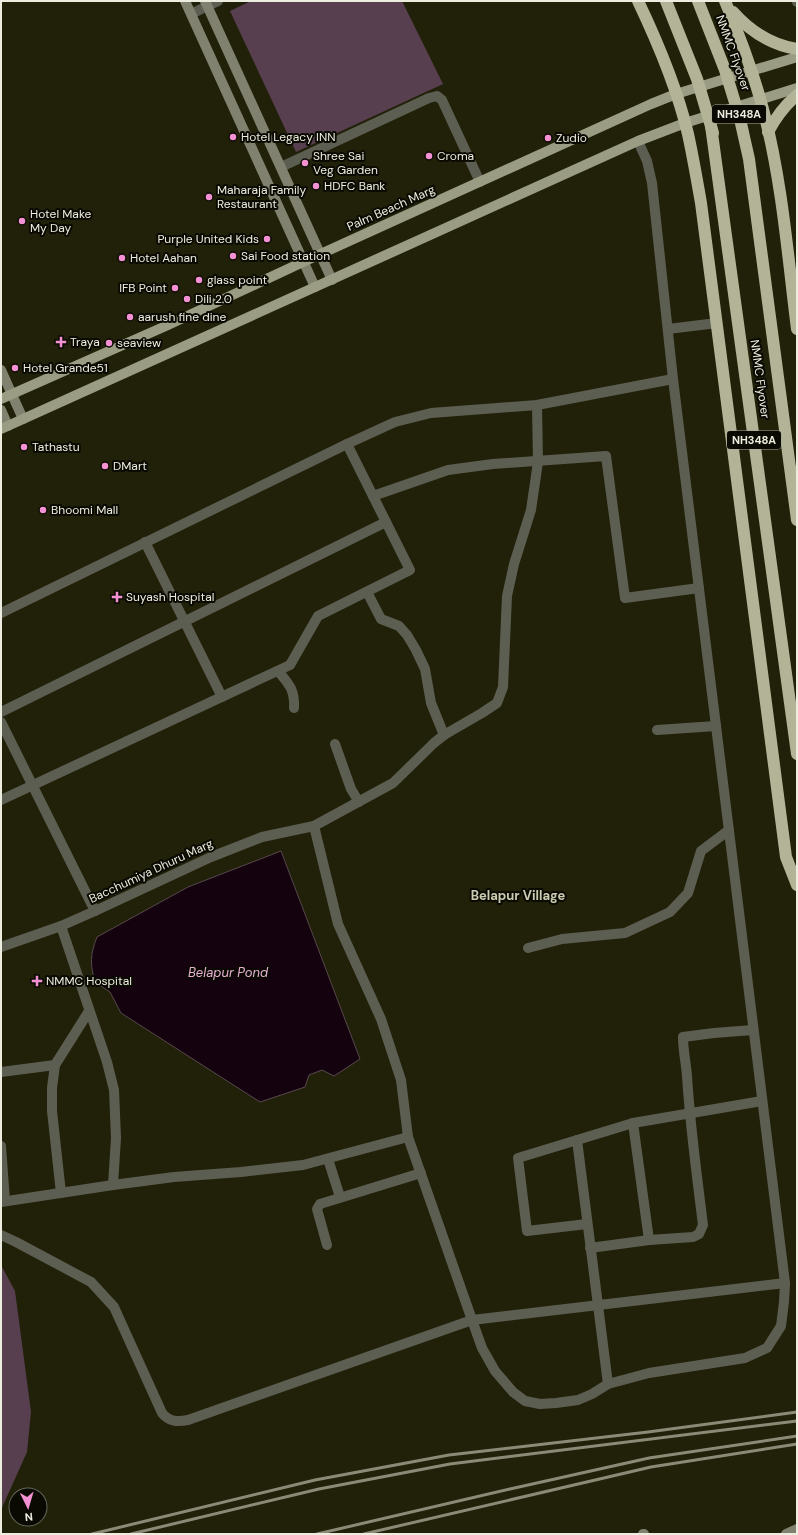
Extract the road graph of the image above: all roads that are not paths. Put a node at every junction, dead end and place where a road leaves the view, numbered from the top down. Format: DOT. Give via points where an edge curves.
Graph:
graph roads {
  1 [pos="185,1"];
  2 [pos="218,1"];
  3 [pos="638,1"];
  4 [pos="666,1"];
  5 [pos="698,1"];
  6 [pos="206,3"];
  7 [pos="726,3"];
  8 [pos="191,14"];
  9 [pos="797,49"];
  10 [pos="797,57"];
  11 [pos="752,71"];
  12 [pos="797,88"];
  13 [pos="676,94"];
  14 [pos="797,95"];
  15 [pos="760,99"];
  16 [pos="684,122"];
  17 [pos="768,132"];
  18 [pos="638,141"];
  19 [pos="281,167"];
  20 [pos="480,182"];
  21 [pos="320,254"];
  22 [pos="303,262"];
  23 [pos="332,280"];
  24 [pos="315,287"];
  25 [pos="717,323"];
  26 [pos="668,329"];
  27 [pos="797,329"];
  28 [pos="1,370"];
  29 [pos="673,379"];
  30 [pos="12,394"];
  31 [pos="1,399"];
  32 [pos="537,405"];
  33 [pos="1,410"];
  34 [pos="23,419"];
  35 [pos="5,428"];
  36 [pos="347,444"];
  37 [pos="538,462"];
  38 [pos="373,496"];
  39 [pos="797,520"];
  40 [pos="386,522"];
  41 [pos="145,542"];
  42 [pos="699,588"];
  43 [pos="367,592"];
  44 [pos="1,613"];
  45 [pos="184,622"];
  46 [pos="278,670"];
  47 [pos="222,697"];
  48 [pos="294,708"];
  49 [pos="1,712"];
  50 [pos="1,722"];
  51 [pos="716,726"];
  52 [pos="657,730"];
  53 [pos="444,735"];
  54 [pos="335,744"];
  55 [pos="797,754"];
  56 [pos="32,786"];
  57 [pos="1,800"];
  58 [pos="359,802"];
  59 [pos="314,826"];
  60 [pos="729,830"];
  61 [pos="797,886"];
  62 [pos="95,911"];
  63 [pos="61,926"];
  64 [pos="1,947"];
  65 [pos="528,948"];
  66 [pos="90,1011"];
  67 [pos="753,1030"];
  68 [pos="55,1065"];
  69 [pos="1,1072"];
  70 [pos="762,1101"];
  71 [pos="689,1114"];
  72 [pos="633,1123"];
  73 [pos="408,1137"];
  74 [pos="577,1140"];
  75 [pos="1,1146"];
  76 [pos="328,1158"];
  77 [pos="421,1173"];
  78 [pos="113,1185"];
  79 [pos="61,1193"];
  80 [pos="340,1197"];
  81 [pos="3,1202"];
  82 [pos="587,1224"];
  83 [pos="1,1235"];
  84 [pos="649,1240"];
  85 [pos="327,1245"];
  86 [pos="590,1248"];
  87 [pos="785,1283"];
  88 [pos="598,1305"];
  89 [pos="472,1320"];
  90 [pos="608,1384"];
  91 [pos="797,1529"];
  92 [pos="786,1534"];
  1 -- 8 [label="street"];
  2 -- 6 [label="street"];
  3 -- 13 [label="highway"];
  4 -- 55 [label="highway, NMMC Flyover / NH348A" via="697,78 711,126"];
  5 -- 39 [label="highway, NMMC Flyover / NH348A" via="725,70 749,159"];
  6 -- 8 [label="street"];
  6 -- 19 [label="street"];
  7 -- 9 [label="highway" via="744,25 758,35"];
  7 -- 11 [label="highway"];
  8 -- 22 [label="street"];
  10 -- 11 [label="main road, Palm Beach Marg"];
  11 -- 13 [label="main road, Palm Beach Marg"];
  11 -- 15 [label="highway"];
  12 -- 15 [label="main road"];
  13 -- 16 [label="highway"];
  13 -- 20 [label="main road, Palm Beach Marg"];
  14 -- 17 [label="highway" via="784,106"];
  15 -- 16 [label="main road"];
  15 -- 17 [label="highway"];
  16 -- 18 [label="main road"];
  16 -- 25 [label="highway" via="701,203"];
  17 -- 27 [label="highway" via="779,192"];
  18 -- 23 [label="main road"];
  18 -- 26 [label="street" via="650,172"];
  19 -- 20 [label="street" via="437,96 442,100"];
  19 -- 21 [label="street"];
  20 -- 21 [label="main road, Palm Beach Marg"];
  21 -- 22 [label="main road, Palm Beach Marg"];
  21 -- 23 [label="street"];
  22 -- 24 [label="street"];
  22 -- 30 [label="main road, Palm Beach Marg"];
  23 -- 24 [label="main road"];
  24 -- 34 [label="main road"];
  25 -- 26 [label="street"];
  25 -- 61 [label="highway" via="786,857"];
  26 -- 29 [label="street"];
  28 -- 30 [label="street"];
  29 -- 32 [label="street"];
  29 -- 42 [label="street"];
  30 -- 31 [label="main road, Palm Beach Marg"];
  30 -- 34 [label="street"];
  32 -- 36 [label="street" via="431,413 395,422"];
  32 -- 37 [label="street, Bacchumiya Dhuru Marg"];
  33 -- 35 [label="street"];
  34 -- 35 [label="main road"];
  36 -- 38 [label="street"];
  36 -- 41 [label="street"];
  37 -- 38 [label="street" via="448,470"];
  37 -- 42 [label="street" via="606,456 625,598"];
  37 -- 53 [label="street, Bacchumiya Dhuru Marg" via="531,510 507,596 503,687 497,703"];
  38 -- 40 [label="street"];
  40 -- 43 [label="street" via="410,570"];
  40 -- 45 [label="street"];
  41 -- 44 [label="street"];
  41 -- 45 [label="street"];
  42 -- 51 [label="street"];
  43 -- 46 [label="street" via="318,616 290,665"];
  43 -- 53 [label="street" via="381,619 399,626 416,650 425,669 431,703"];
  45 -- 47 [label="street"];
  45 -- 49 [label="street"];
  46 -- 47 [label="street"];
  46 -- 48 [label="street" via="294,696"];
  47 -- 56 [label="street"];
  50 -- 56 [label="street"];
  51 -- 52 [label="street"];
  51 -- 60 [label="street"];
  53 -- 58 [label="street, Bacchumiya Dhuru Marg" via="393,783"];
  54 -- 58 [label="street" via="351,789"];
  56 -- 57 [label="street"];
  56 -- 62 [label="street"];
  58 -- 59 [label="street, Bacchumiya Dhuru Marg"];
  59 -- 62 [label="street, Bacchumiya Dhuru Marg" via="262,837 218,854"];
  59 -- 73 [label="street" via="338,924 381,1019 401,1080"];
  60 -- 65 [label="street" via="701,851 688,893 670,912 624,933 562,939"];
  60 -- 67 [label="street"];
  62 -- 63 [label="street, Bacchumiya Dhuru Marg"];
  63 -- 64 [label="street, Bacchumiya Dhuru Marg"];
  63 -- 66 [label="street"];
  66 -- 68 [label="street"];
  66 -- 78 [label="street" via="114,1090 116,1138"];
  67 -- 70 [label="street"];
  67 -- 71 [label="street" via="683,1037"];
  68 -- 69 [label="street"];
  68 -- 79 [label="street" via="52,1111"];
  70 -- 71 [label="street"];
  70 -- 87 [label="street"];
  71 -- 72 [label="street"];
  71 -- 84 [label="street" via="702,1230 693,1237"];
  72 -- 74 [label="street"];
  72 -- 84 [label="street"];
  73 -- 76 [label="street"];
  73 -- 77 [label="street"];
  74 -- 82 [label="street"];
  74 -- 82 [label="street" via="518,1158 527,1231"];
  75 -- 81 [label="street"];
  76 -- 78 [label="street" via="303,1166"];
  76 -- 80 [label="street"];
  77 -- 80 [label="street"];
  77 -- 89 [label="street"];
  78 -- 79 [label="street"];
  79 -- 81 [label="street"];
  80 -- 85 [label="street" via="320,1204 317,1209"];
  82 -- 86 [label="street"];
  83 -- 89 [label="street" via="96,1287 114,1307 162,1413 165,1417 178,1422"];
  84 -- 86 [label="street"];
  86 -- 88 [label="street"];
  87 -- 88 [label="street"];
  87 -- 90 [label="street" via="781,1326 767,1348 745,1358 649,1373"];
  88 -- 89 [label="street"];
  88 -- 90 [label="street"];
  89 -- 90 [label="street" via="482,1348 495,1371 513,1392 525,1401 540,1404 578,1400"];
  91 -- 92 [label="street"];
}
